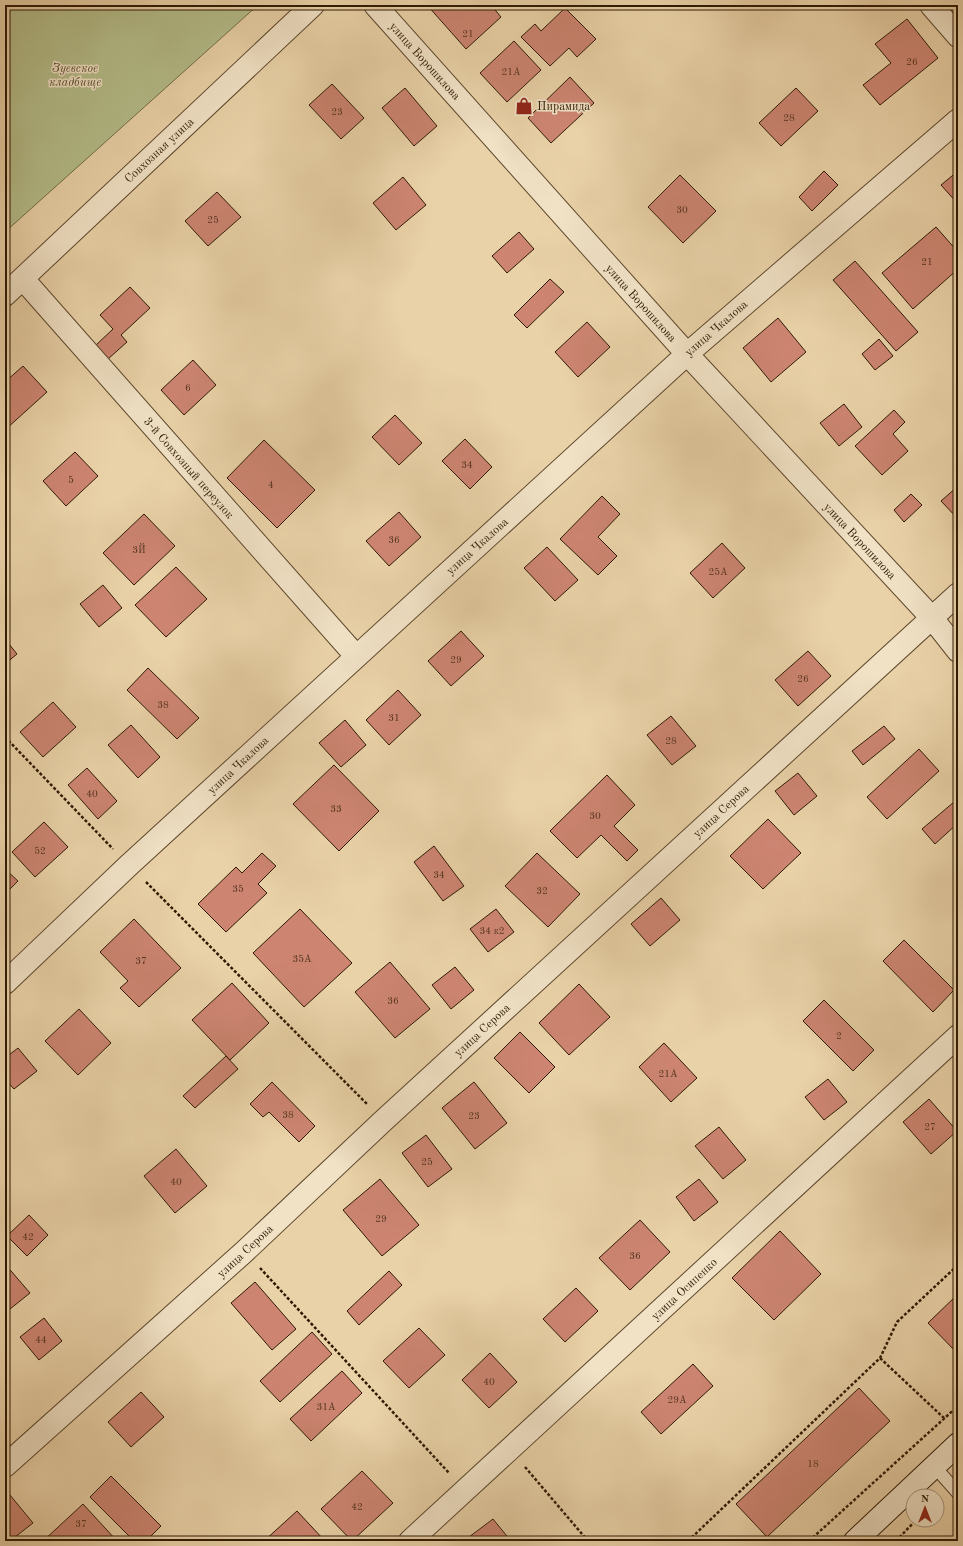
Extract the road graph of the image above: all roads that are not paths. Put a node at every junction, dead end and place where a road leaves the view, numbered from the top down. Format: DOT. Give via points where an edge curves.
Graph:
graph roads {
  1 [pos="313,5"];
  2 [pos="375,5"];
  3 [pos="931,5"];
  4 [pos="958,36"];
  5 [pos="958,120"];
  6 [pos="23,279"];
  7 [pos="5,295"];
  8 [pos="687,354"];
  9 [pos="958,594"];
  10 [pos="932,618"];
  11 [pos="958,651"];
  12 [pos="356,656"];
  13 [pos="5,983"];
  14 [pos="958,1036"];
  15 [pos="958,1444"];
  16 [pos="5,1466"];
  17 [pos="934,1466"];
  18 [pos="958,1493"];
  19 [pos="410,1541"];
  20 [pos="855,1541"];
  1 -- 6 [label="street, Совхозная улица"];
  2 -- 8 [label="street, улица Ворошилова"];
  3 -- 4 [label="street"];
  5 -- 8 [label="street, улица Чкалова"];
  6 -- 7 [label="street, Совхозная улица"];
  6 -- 12 [label="street, 3-й Совхозный переулок"];
  8 -- 10 [label="street, улица Ворошилова"];
  8 -- 12 [label="street, улица Чкалова"];
  9 -- 10 [label="street, улица Серова"];
  10 -- 11 [label="street, улица Ворошилова"];
  10 -- 16 [label="street, улица Серова" via="383,1121 244,1252"];
  12 -- 13 [label="street, улица Чкалова"];
  14 -- 19 [label="street, улица Осипенко"];
  15 -- 17 [label="street"];
  17 -- 18 [label="lane"];
  17 -- 20 [label="street"];
}
